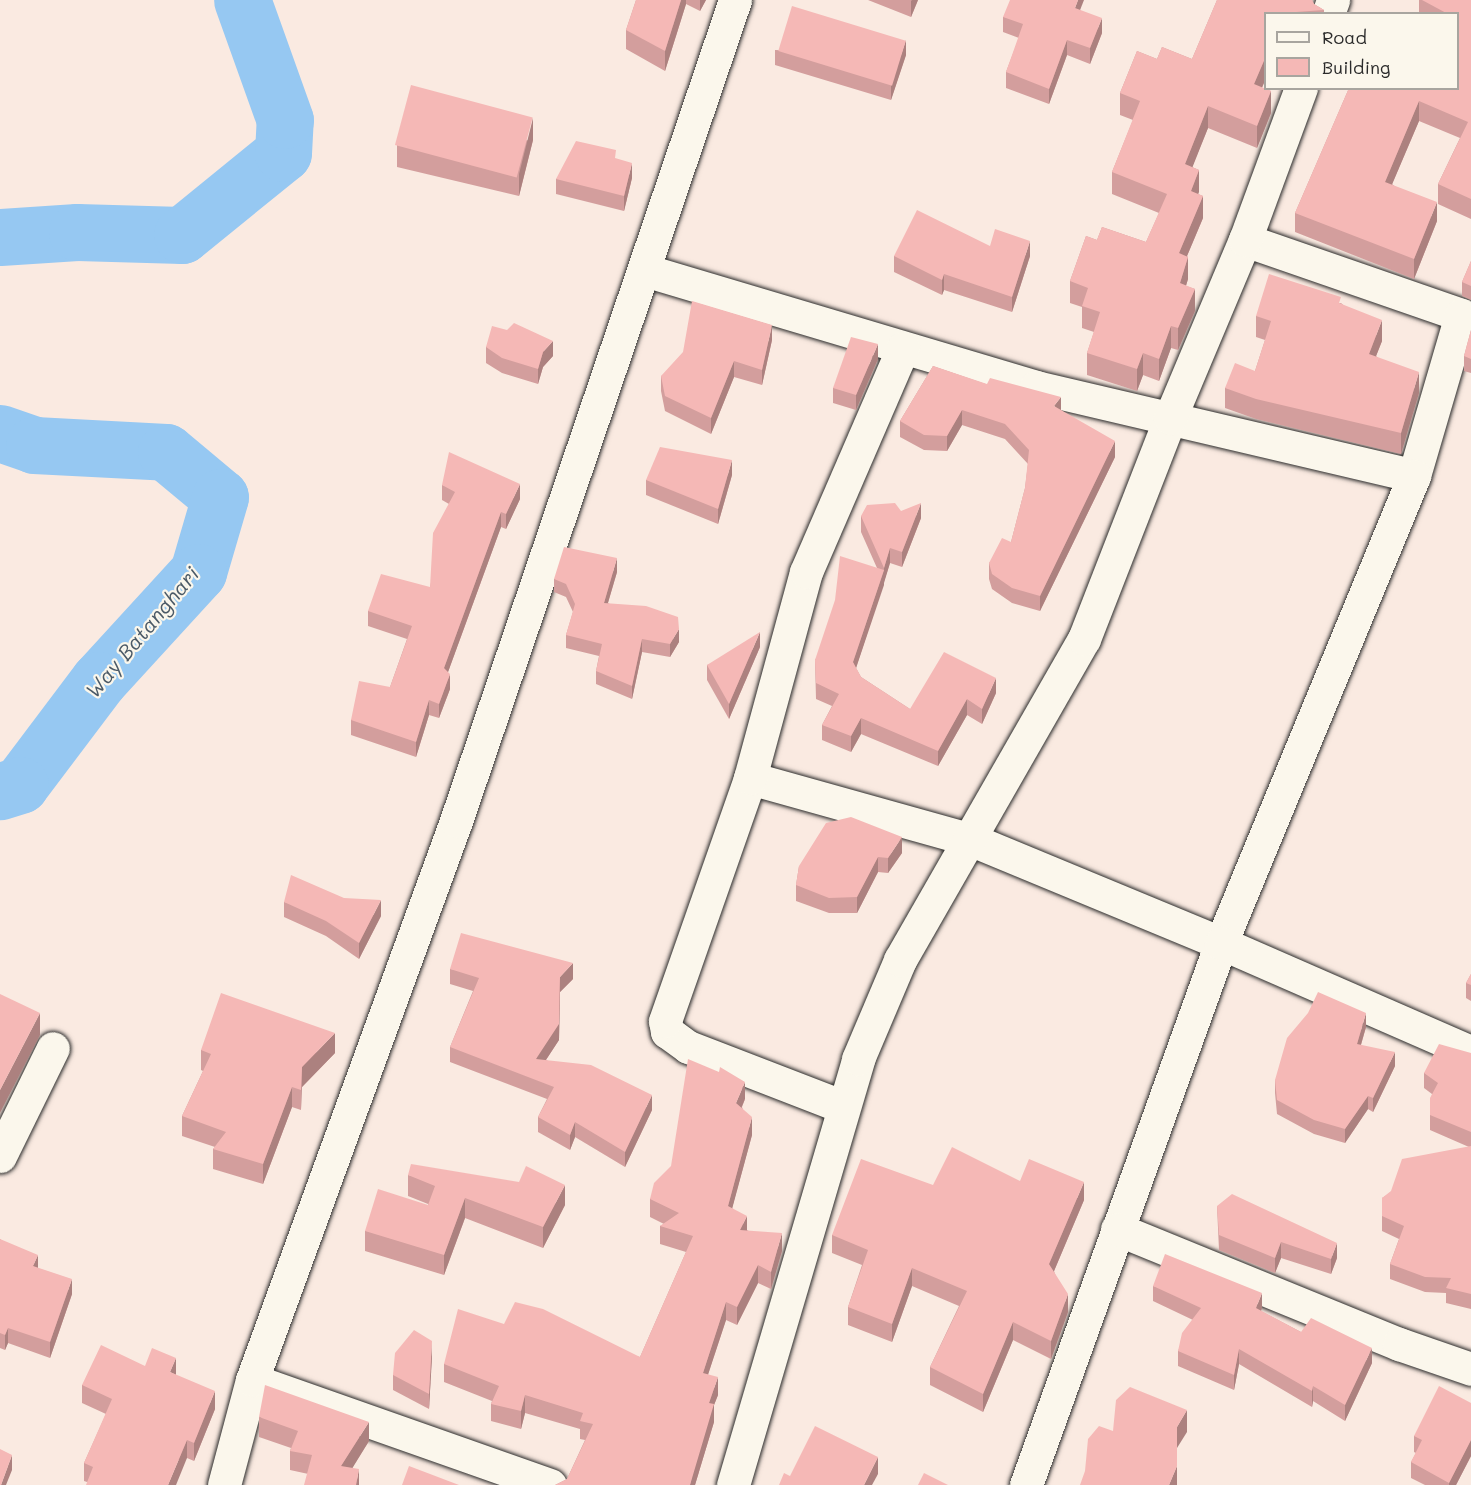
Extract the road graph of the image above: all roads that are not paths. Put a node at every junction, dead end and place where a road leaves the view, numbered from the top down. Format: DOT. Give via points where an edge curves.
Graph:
graph roads {
  1 [pos="735,0"];
  2 [pos="1300,90"];
  3 [pos="1245,240"];
  4 [pos="644,270"];
  5 [pos="903,348"];
  6 [pos="1170,418"];
  7 [pos="1413,476"];
  8 [pos="750,778"];
  9 [pos="972,840"];
  10 [pos="1221,943"];
  11 [pos="53,1048"];
  12 [pos="1471,1052"];
  13 [pos="841,1106"];
  14 [pos="0,1156"];
  15 [pos="1117,1229"];
  16 [pos="1471,1369"];
  17 [pos="252,1380"];
  18 [pos="224,1485"];
  19 [pos="550,1485"];
  20 [pos="733,1485"];
  21 [pos="1026,1485"];
  1 -- 4 [label="street"];
  2 -- 3 [label="street"];
  3 -- 6 [label="street"];
  3 -- 7 [label="street" via="1461,315"];
  4 -- 5 [label="street"];
  4 -- 17 [label="street" via="456,821"];
  5 -- 6 [label="street" via="1036,387"];
  5 -- 8 [label="street" via="806,572"];
  6 -- 7 [label="street"];
  6 -- 9 [label="street" via="1084,639"];
  7 -- 10 [label="street"];
  8 -- 9 [label="street"];
  8 -- 13 [label="street" via="667,1006 667,1032 688,1047"];
  9 -- 10 [label="street"];
  9 -- 13 [label="street" via="900,960"];
  10 -- 12 [label="street"];
  10 -- 15 [label="street"];
  11 -- 14 [label="street"];
  13 -- 20 [label="street"];
  15 -- 16 [label="street" via="1399,1344"];
  15 -- 21 [label="street"];
  17 -- 18 [label="street"];
  17 -- 19 [label="street"];
}
